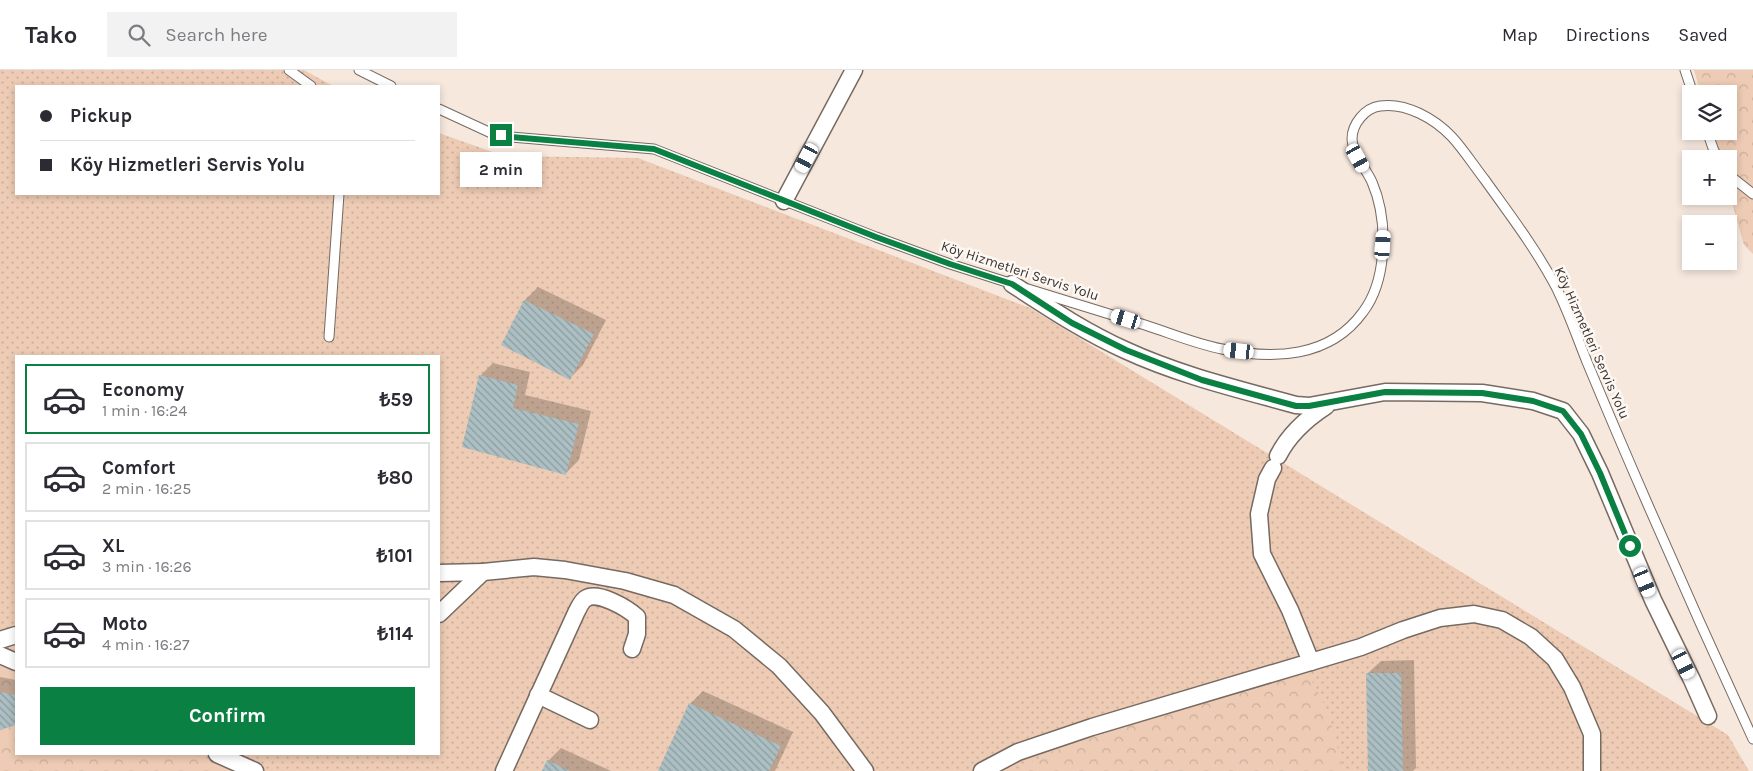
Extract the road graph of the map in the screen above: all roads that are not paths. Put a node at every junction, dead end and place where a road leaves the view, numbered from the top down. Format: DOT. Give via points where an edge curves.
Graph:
graph roads {
  1 [pos="288,70"];
  2 [pos="359,70"];
  3 [pos="854,70"];
  4 [pos="1685,70"];
  5 [pos="310,85"];
  6 [pos="389,85"];
  7 [pos="1690,85"];
  8 [pos="440,109"];
  9 [pos="1737,181"];
  10 [pos="1753,194"];
  11 [pos="339,195"];
  12 [pos="784,201"];
  13 [pos="1012,284"];
  14 [pos="329,337"];
  15 [pos="1330,402"];
  16 [pos="483,572"];
  17 [pos="440,573"];
  18 [pos="440,613"];
  19 [pos="15,635"];
  20 [pos="0,640"];
  21 [pos="632,649"];
  22 [pos="0,655"];
  23 [pos="15,662"];
  24 [pos="1311,662"];
  25 [pos="538,695"];
  26 [pos="1708,716"];
  27 [pos="590,720"];
  28 [pos="1753,739"];
  29 [pos="220,755"];
  30 [pos="255,771"];
  31 [pos="504,771"];
  32 [pos="865,771"];
  33 [pos="982,771"];
  34 [pos="1592,771"];
  1 -- 5 [label="lane"];
  2 -- 6 [label="lane"];
  3 -- 12 [label="street"];
  4 -- 7 [label="lane"];
  8 -- 12 [label="lane, Köy Hizmetleri Servis Yolu" via="491,133 511,137 654,149"];
  9 -- 10 [label="lane"];
  11 -- 14 [label="lane"];
  12 -- 13 [label="lane, Köy Hizmetleri Servis Yolu"];
  13 -- 15 [label="street" via="1072,323 1126,350 1202,380 1296,406"];
  13 -- 28 [label="lane, Köy Hizmetleri Servis Yolu" via="1222,349 1272,354 1314,349 1344,332 1364,311 1374,291 1382,259 1384,231 1379,203 1352,140 1355,124 1378,106 1416,111 1433,121 1452,137 1524,233 1556,288 1644,498"];
  15 -- 24 [label="street" via="1305,420 1284,444 1267,479 1259,514 1262,554"];
  15 -- 26 [label="street" via="1385,392 1482,393 1533,401 1563,411 1581,434 1600,473 1653,600"];
  16 -- 17 [label="street"];
  16 -- 18 [label="street"];
  16 -- 32 [label="street" via="534,567 566,570 674,594 734,629 779,666 822,713"];
  19 -- 20 [label="street"];
  21 -- 25 [label="street" via="637,634 637,617 620,606 592,596 584,600 576,613"];
  22 -- 23 [label="street"];
  24 -- 33 [label="street" via="1092,727 1018,752"];
  24 -- 34 [label="street" via="1440,618 1474,614 1502,620 1531,637 1555,659 1568,680 1592,734"];
  25 -- 27 [label="street"];
  25 -- 31 [label="street"];
  29 -- 30 [label="street"];
}
